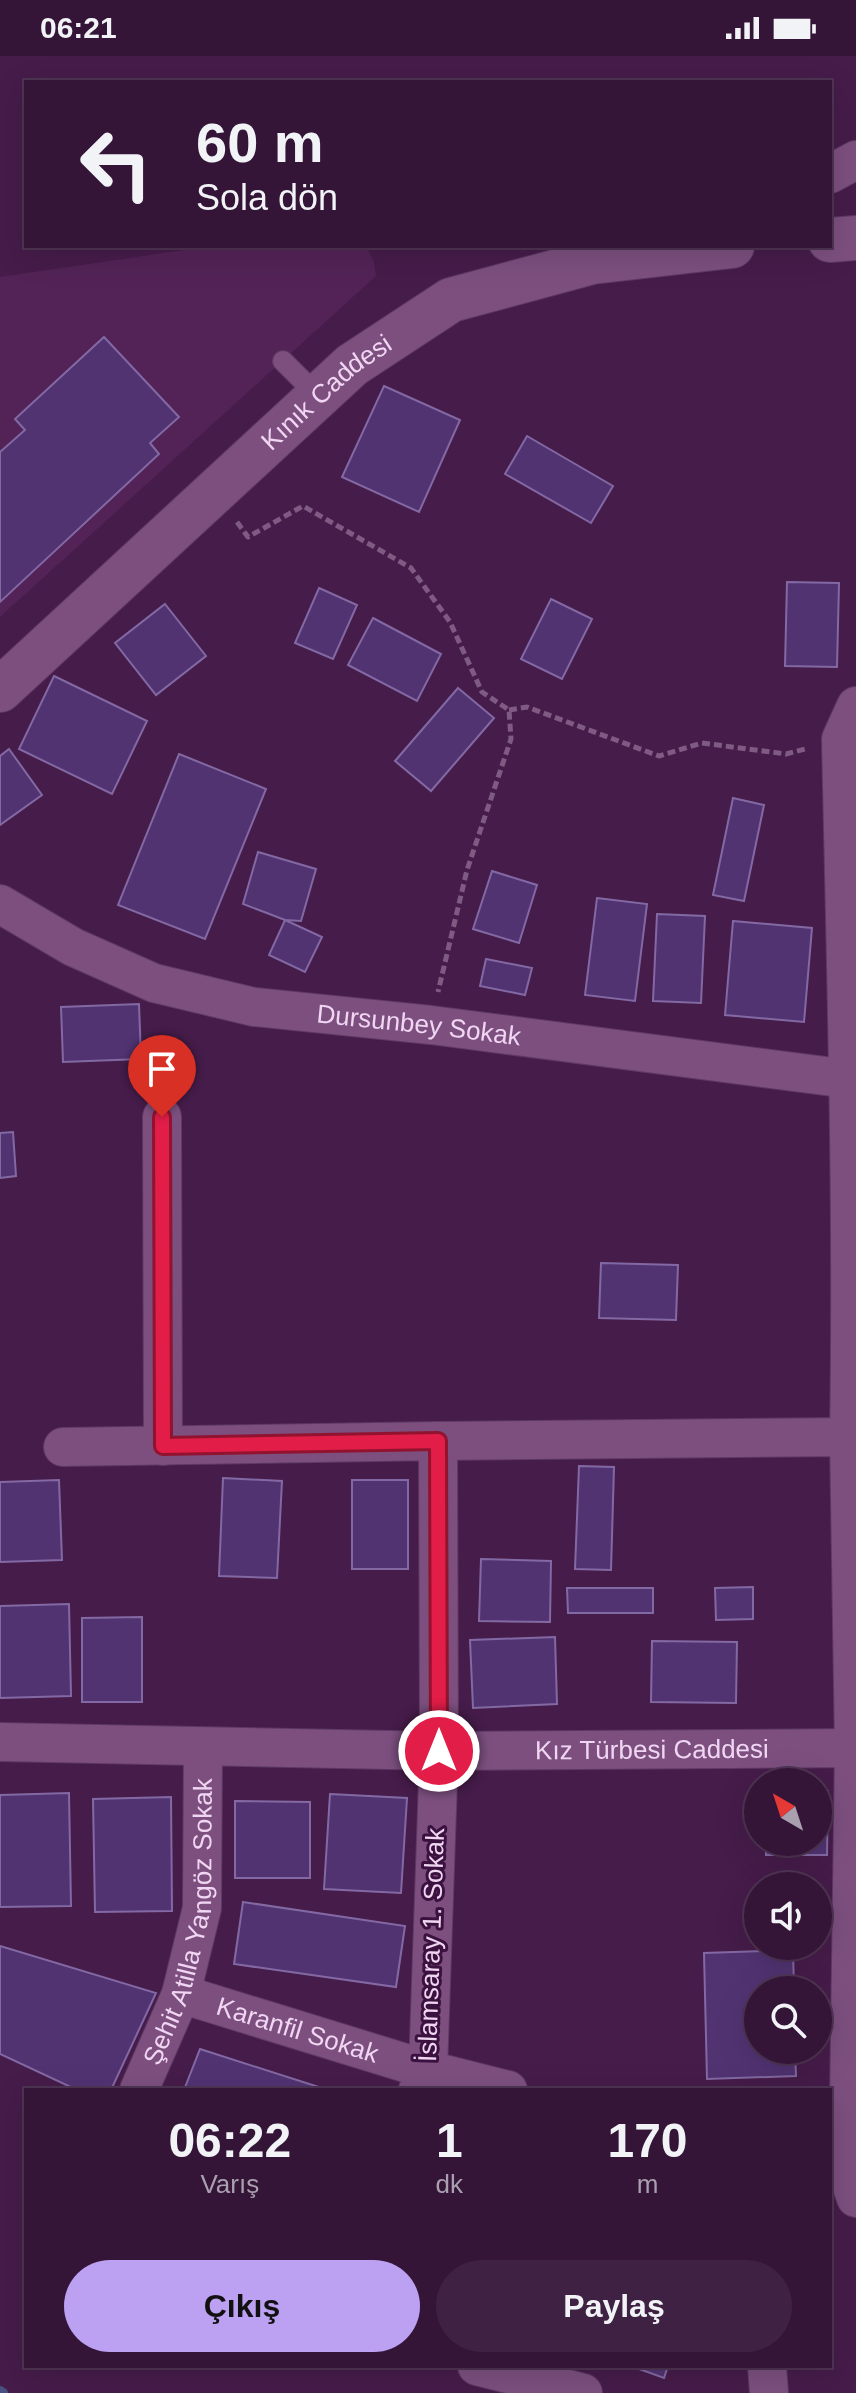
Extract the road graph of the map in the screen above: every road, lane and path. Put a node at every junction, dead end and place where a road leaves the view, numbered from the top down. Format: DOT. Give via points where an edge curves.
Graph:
graph roads {
  1 [pos="856,160"];
  2 [pos="832,173"];
  3 [pos="856,238"];
  4 [pos="832,240"];
  5 [pos="706,248"];
  6 [pos="283,361"];
  7 [pos="318,396"];
  8 [pos="214,493"];
  9 [pos="0,690"];
  10 [pos="509,710"];
  11 [pos="848,723"];
  12 [pos="0,904"];
  13 [pos="431,1025"];
  14 [pos="852,1080"];
  15 [pos="162,1117"];
  16 [pos="854,1307"];
  17 [pos="852,1437"];
  18 [pos="438,1441"];
  19 [pos="163,1446"];
  20 [pos="63,1447"];
  21 [pos="0,1742"];
  22 [pos="203,1748"];
  23 [pos="855,1748"];
  24 [pos="439,1751"];
  25 [pos="181,1994"];
  26 [pos="853,2014"];
  27 [pos="423,2080"];
  28 [pos="140,2088"];
  29 [pos="491,2088"];
  30 [pos="845,2181"];
  31 [pos="485,2368"];
  32 [pos="767,2368"];
  33 [pos="583,2393"];
  34 [pos="769,2393"];
  1 -- 2 [label="street"];
  3 -- 4 [label="main road"];
  5 -- 7 [label="main road, Kınık Caddesi" via="592,262 451,300 352,365"];
  6 -- 7 [label="lane"];
  7 -- 8 [label="main road, Kınık Caddesi"];
  8 -- 9 [label="main road, Kınık Caddesi"];
  8 -- 10 [label="path" via="248,537 303,506 411,568 450,622 482,692"];
  10 -- 11 [label="path" via="527,707 659,756 702,743 786,754"];
  10 -- 13 [label="path" via="511,739 467,870"];
  11 -- 14 [label="street"];
  12 -- 13 [label="street, Dursunbey Sokak" via="73,947 154,983 254,1007"];
  13 -- 14 [label="street, Dursunbey Sokak"];
  14 -- 16 [label="street"];
  15 -- 19 [label="street"];
  16 -- 17 [label="street"];
  17 -- 18 [label="street"];
  17 -- 23 [label="street"];
  18 -- 19 [label="street"];
  18 -- 24 [label="street, İslamsaray 1. Sokak"];
  19 -- 20 [label="street"];
  21 -- 22 [label="street, Kız Türbesi Caddesi"];
  22 -- 24 [label="street, Kız Türbesi Caddesi"];
  22 -- 25 [label="street, Şehit Atilla Yangöz Sokak" via="202,1908"];
  23 -- 24 [label="street, Kız Türbesi Caddesi"];
  23 -- 26 [label="street"];
  24 -- 27 [label="street, İslamsaray 1. Sokak"];
  25 -- 27 [label="street, Karanfil Sokak"];
  25 -- 28 [label="street, Şehit Atilla Yangöz Sokak"];
  26 -- 30 [label="street"];
  27 -- 29 [label="street, Karanfil Sokak"];
  31 -- 33 [label="street"];
  32 -- 34 [label="street"];
}
